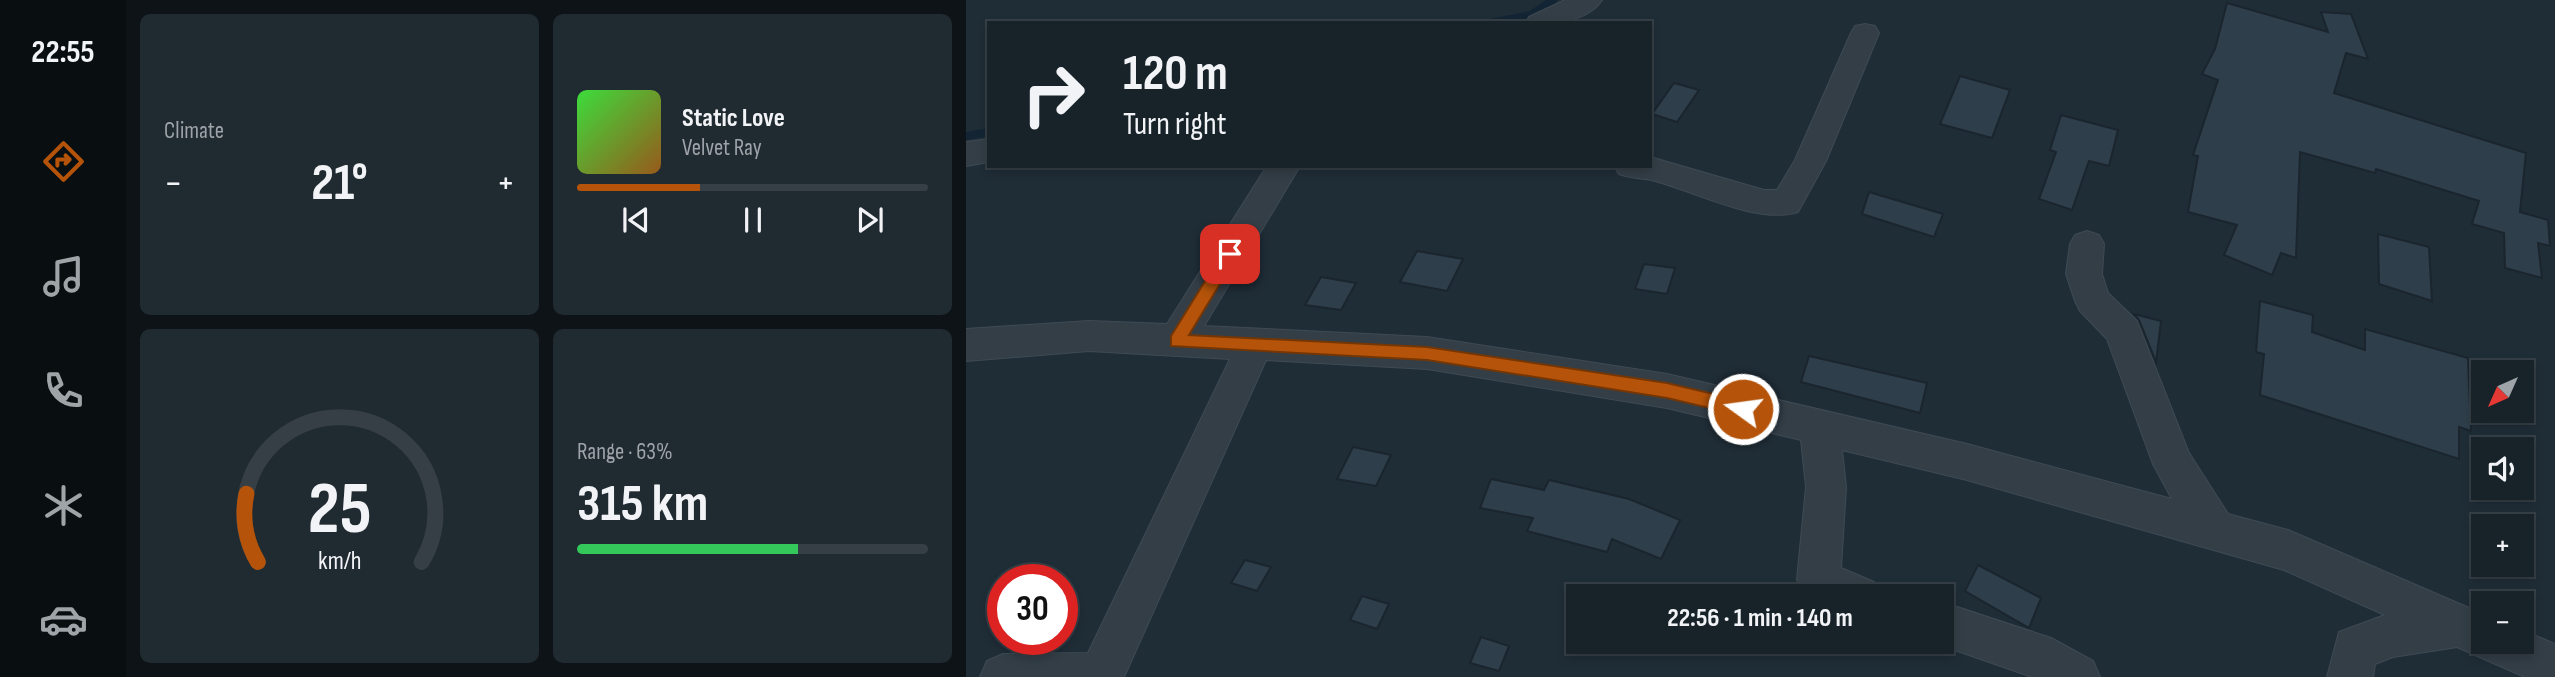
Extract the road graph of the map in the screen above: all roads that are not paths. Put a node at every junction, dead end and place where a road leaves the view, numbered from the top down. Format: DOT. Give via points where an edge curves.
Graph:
graph roads {
  1 [pos="1588,0"];
  2 [pos="1543,21"];
  3 [pos="1865,33"];
  4 [pos="987,150"];
  5 [pos="966,154"];
  6 [pos="1283,168"];
  7 [pos="1652,168"];
  8 [pos="2087,244"];
  9 [pos="1176,341"];
  10 [pos="966,345"];
  11 [pos="1255,345"];
  12 [pos="1819,427"];
  13 [pos="2215,531"];
  14 [pos="1828,584"];
  15 [pos="1954,628"];
  16 [pos="2471,630"];
  17 [pos="2525,654"];
  18 [pos="2555,667"];
  19 [pos="1003,677"];
  20 [pos="1100,677"];
  21 [pos="2077,677"];
  22 [pos="2350,677"];
  1 -- 2 [label="street"];
  3 -- 7 [label="street" via="1810,161 1786,203 1764,202"];
  4 -- 5 [label="street"];
  6 -- 9 [label="street"];
  8 -- 13 [label="street" via="2084,274 2093,301 2124,332 2173,464"];
  9 -- 10 [label="street" via="1089,337"];
  9 -- 11 [label="street"];
  11 -- 12 [label="street" via="1427,353 1667,391"];
  11 -- 20 [label="street"];
  12 -- 13 [label="street"];
  12 -- 14 [label="street" via="1826,487 1819,580"];
  13 -- 16 [label="street" via="2288,551"];
  15 -- 21 [label="street" via="2035,654"];
  16 -- 22 [label="street" via="2393,635 2355,648"];
  17 -- 18 [label="street"];
  19 -- 20 [label="street"];
}
